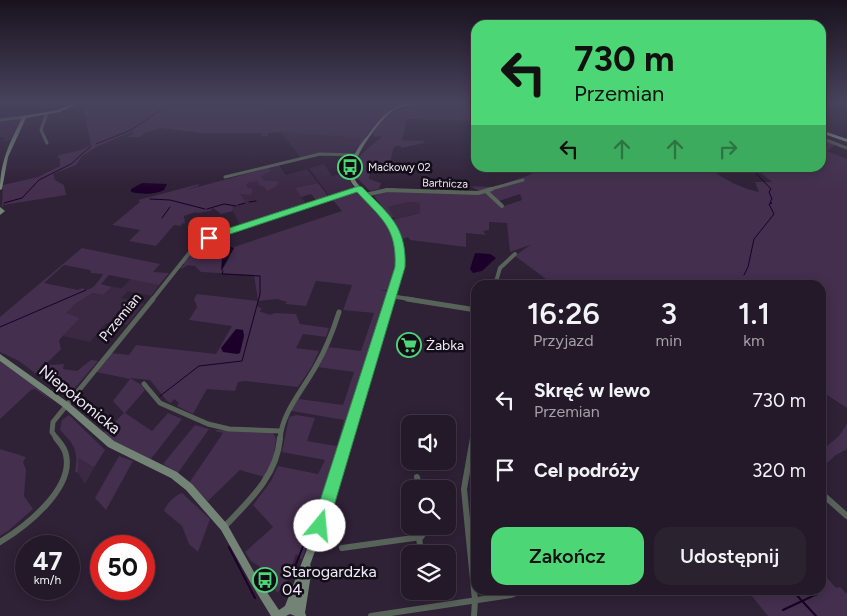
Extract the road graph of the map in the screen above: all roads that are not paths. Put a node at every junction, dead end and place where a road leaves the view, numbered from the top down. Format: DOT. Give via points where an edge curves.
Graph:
graph roads {
  1 [pos="17,132"];
  2 [pos="42,132"];
  3 [pos="372,132"];
  4 [pos="826,133"];
  5 [pos="826,140"];
  6 [pos="847,141"];
  7 [pos="48,143"];
  8 [pos="847,148"];
  9 [pos="357,155"];
  10 [pos="225,177"];
  11 [pos="523,180"];
  12 [pos="0,189"];
  13 [pos="359,189"];
  14 [pos="487,192"];
  15 [pos="365,195"];
  16 [pos="502,206"];
  17 [pos="0,209"];
  18 [pos="0,213"];
  19 [pos="515,254"];
  20 [pos="496,280"];
  21 [pos="391,296"];
  22 [pos="471,309"];
  23 [pos="339,312"];
  24 [pos="0,357"];
  25 [pos="144,384"];
  26 [pos="66,405"];
  27 [pos="280,431"];
  28 [pos="471,448"];
  29 [pos="826,497"];
  30 [pos="847,516"];
  31 [pos="224,526"];
  32 [pos="422,535"];
  33 [pos="419,537"];
  34 [pos="0,542"];
  35 [pos="420,545"];
  36 [pos="342,548"];
  37 [pos="471,560"];
  38 [pos="307,566"];
  39 [pos="475,595"];
  40 [pos="512,595"];
  41 [pos="475,600"];
  42 [pos="289,609"];
  43 [pos="301,615"];
  44 [pos="277,616"];
  45 [pos="371,616"];
  46 [pos="474,616"];
  1 -- 12 [label="main road" via="6,157"];
  2 -- 7 [label="street"];
  3 -- 9 [label="main road"];
  4 -- 6 [label="main road"];
  5 -- 8 [label="street"];
  9 -- 10 [label="street" via="320,154"];
  9 -- 13 [label="main road" via="351,172"];
  11 -- 14 [label="street, Bartnicza"];
  13 -- 15 [label="main road"];
  13 -- 26 [label="street, Przemian" via="223,232 196,246"];
  14 -- 15 [label="street, Bartnicza" via="387,190"];
  14 -- 16 [label="street"];
  15 -- 21 [label="main road" via="392,225 399,240 400,267"];
  17 -- 18 [label="main road"];
  19 -- 20 [label="street" via="500,268"];
  21 -- 22 [label="street"];
  21 -- 38 [label="main road"];
  23 -- 27 [label="street" via="317,365 290,407"];
  24 -- 26 [label="main road, Niepołomicka"];
  25 -- 27 [label="street" via="160,403 208,424 229,429"];
  26 -- 31 [label="main road, Niepołomicka" via="111,444 174,475"];
  26 -- 34 [label="street, Przemian" via="51,427 66,452 63,479 34,518"];
  27 -- 31 [label="street" via="279,449 265,482"];
  28 -- 37 [label="street" via="464,489"];
  29 -- 30 [label="street"];
  31 -- 44 [label="main road, Niepołomicka"];
  32 -- 33 [label="street"];
  33 -- 35 [label="street"];
  33 -- 36 [label="street"];
  38 -- 42 [label="main road" via="298,580"];
  38 -- 43 [label="main road"];
  39 -- 41 [label="street"];
  40 -- 41 [label="street"];
  41 -- 45 [label="street"];
  41 -- 46 [label="street"];
  42 -- 43 [label="main road"];
  42 -- 44 [label="main road"];
}
